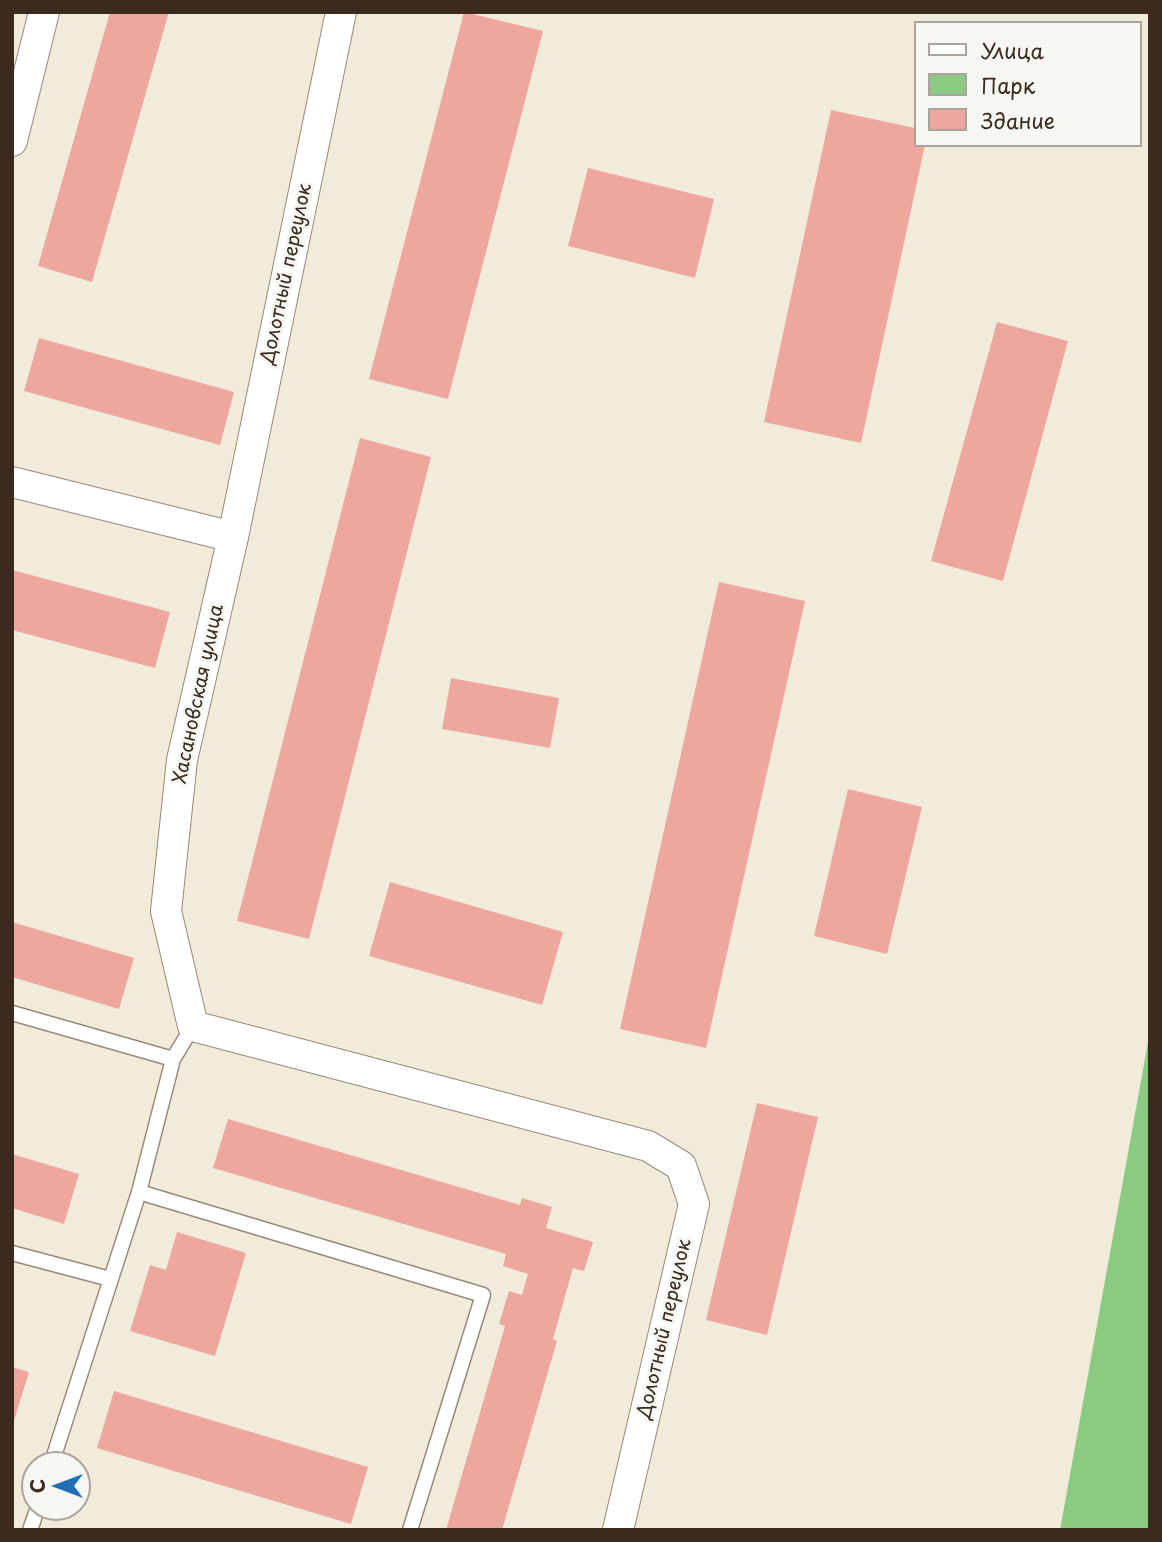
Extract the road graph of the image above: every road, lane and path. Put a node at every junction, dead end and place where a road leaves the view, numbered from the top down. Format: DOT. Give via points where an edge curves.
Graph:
graph roads {
  1 [pos="44,12"];
  2 [pos="341,12"];
  3 [pos="12,141"];
  4 [pos="12,482"];
  5 [pos="233,537"];
  6 [pos="12,1013"];
  7 [pos="193,1026"];
  8 [pos="173,1059"];
  9 [pos="139,1192"];
  10 [pos="12,1253"];
  11 [pos="110,1279"];
  12 [pos="55,1451"];
  13 [pos="411,1530"];
  14 [pos="618,1530"];
  1 -- 3 [label="street"];
  2 -- 5 [label="street, Долотный переулок"];
  4 -- 5 [label="street"];
  5 -- 7 [label="street, Хасановская улица" via="183,760 166,911"];
  6 -- 8 [label="lane"];
  7 -- 8 [label="lane"];
  7 -- 14 [label="street, Долотный переулок" via="648,1146 681,1166 694,1204"];
  8 -- 9 [label="lane"];
  9 -- 11 [label="lane"];
  9 -- 13 [label="lane" via="483,1295"];
  10 -- 11 [label="lane"];
  11 -- 12 [label="lane"];
}
